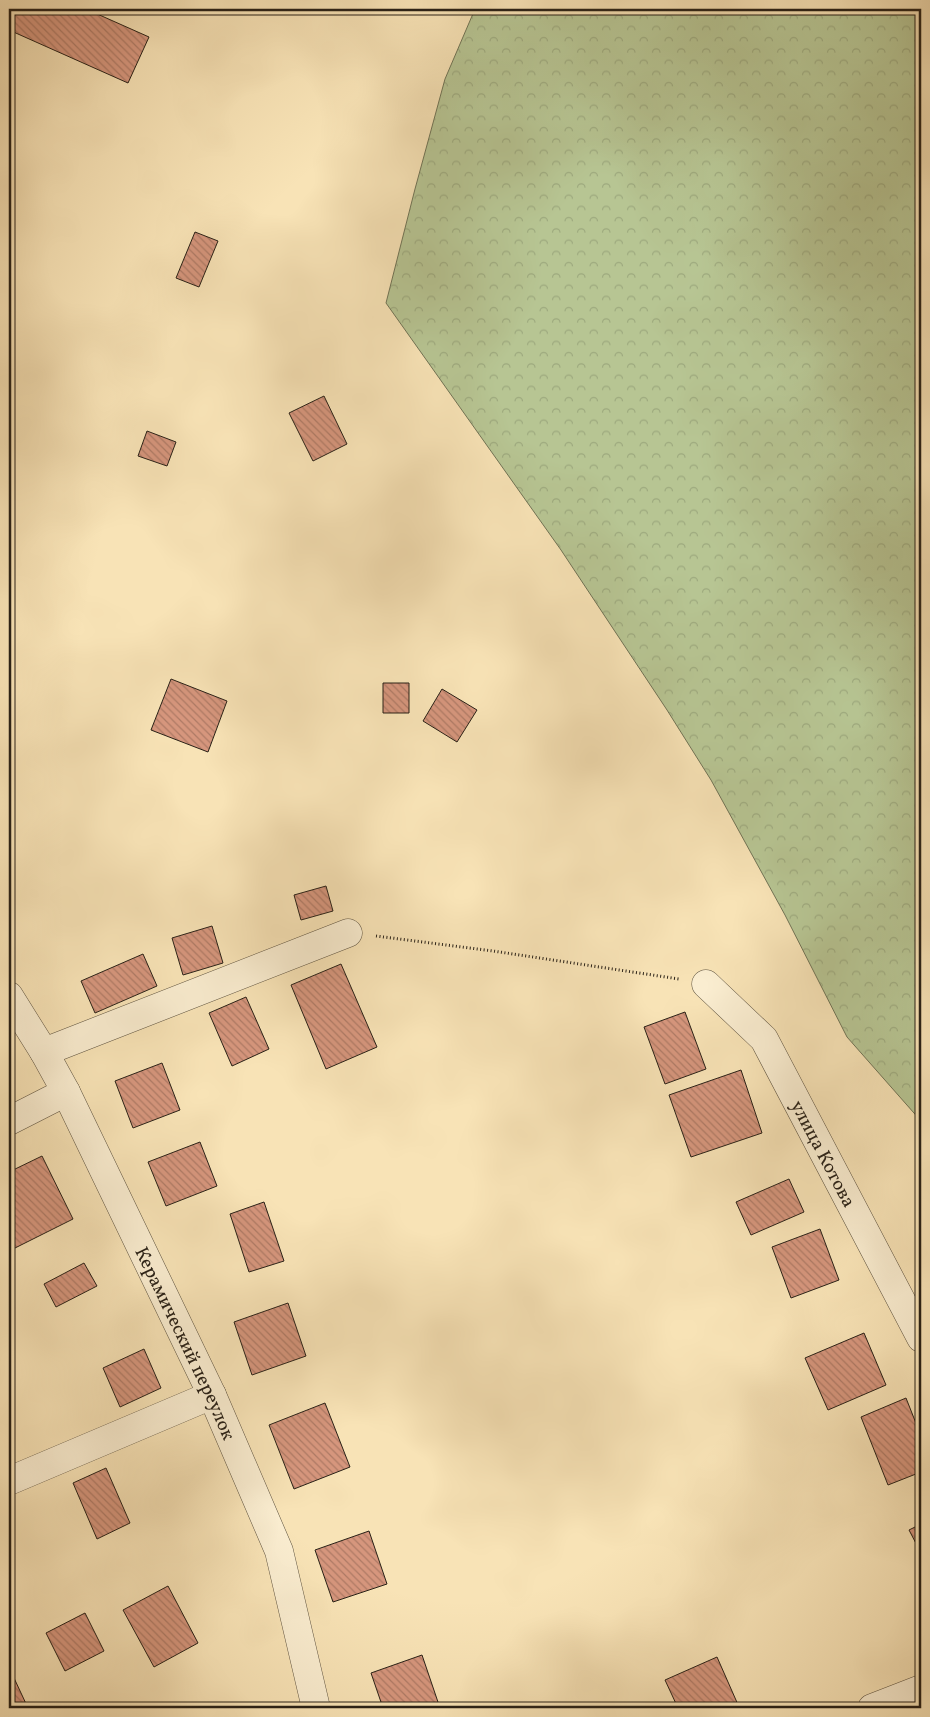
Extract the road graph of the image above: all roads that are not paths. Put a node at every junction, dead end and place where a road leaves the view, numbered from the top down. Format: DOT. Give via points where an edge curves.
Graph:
graph roads {
  1 [pos="348,933"];
  2 [pos="706,984"];
  3 [pos="9,996"];
  4 [pos="44,1052"];
  5 [pos="66,1092"];
  6 [pos="9,1121"];
  7 [pos="921,1338"];
  8 [pos="212,1395"];
  9 [pos="9,1481"];
  10 [pos="921,1689"];
  11 [pos="316,1708"];
  12 [pos="872,1708"];
  1 -- 4 [label="street"];
  2 -- 7 [label="street, улица Котова" via="764,1039"];
  3 -- 4 [label="street, Керамический переулок"];
  4 -- 5 [label="street, Керамический переулок"];
  5 -- 6 [label="street"];
  5 -- 8 [label="street, Керамический переулок"];
  8 -- 9 [label="street"];
  8 -- 11 [label="street, Керамический переулок" via="279,1551"];
  10 -- 12 [label="street"];
}
